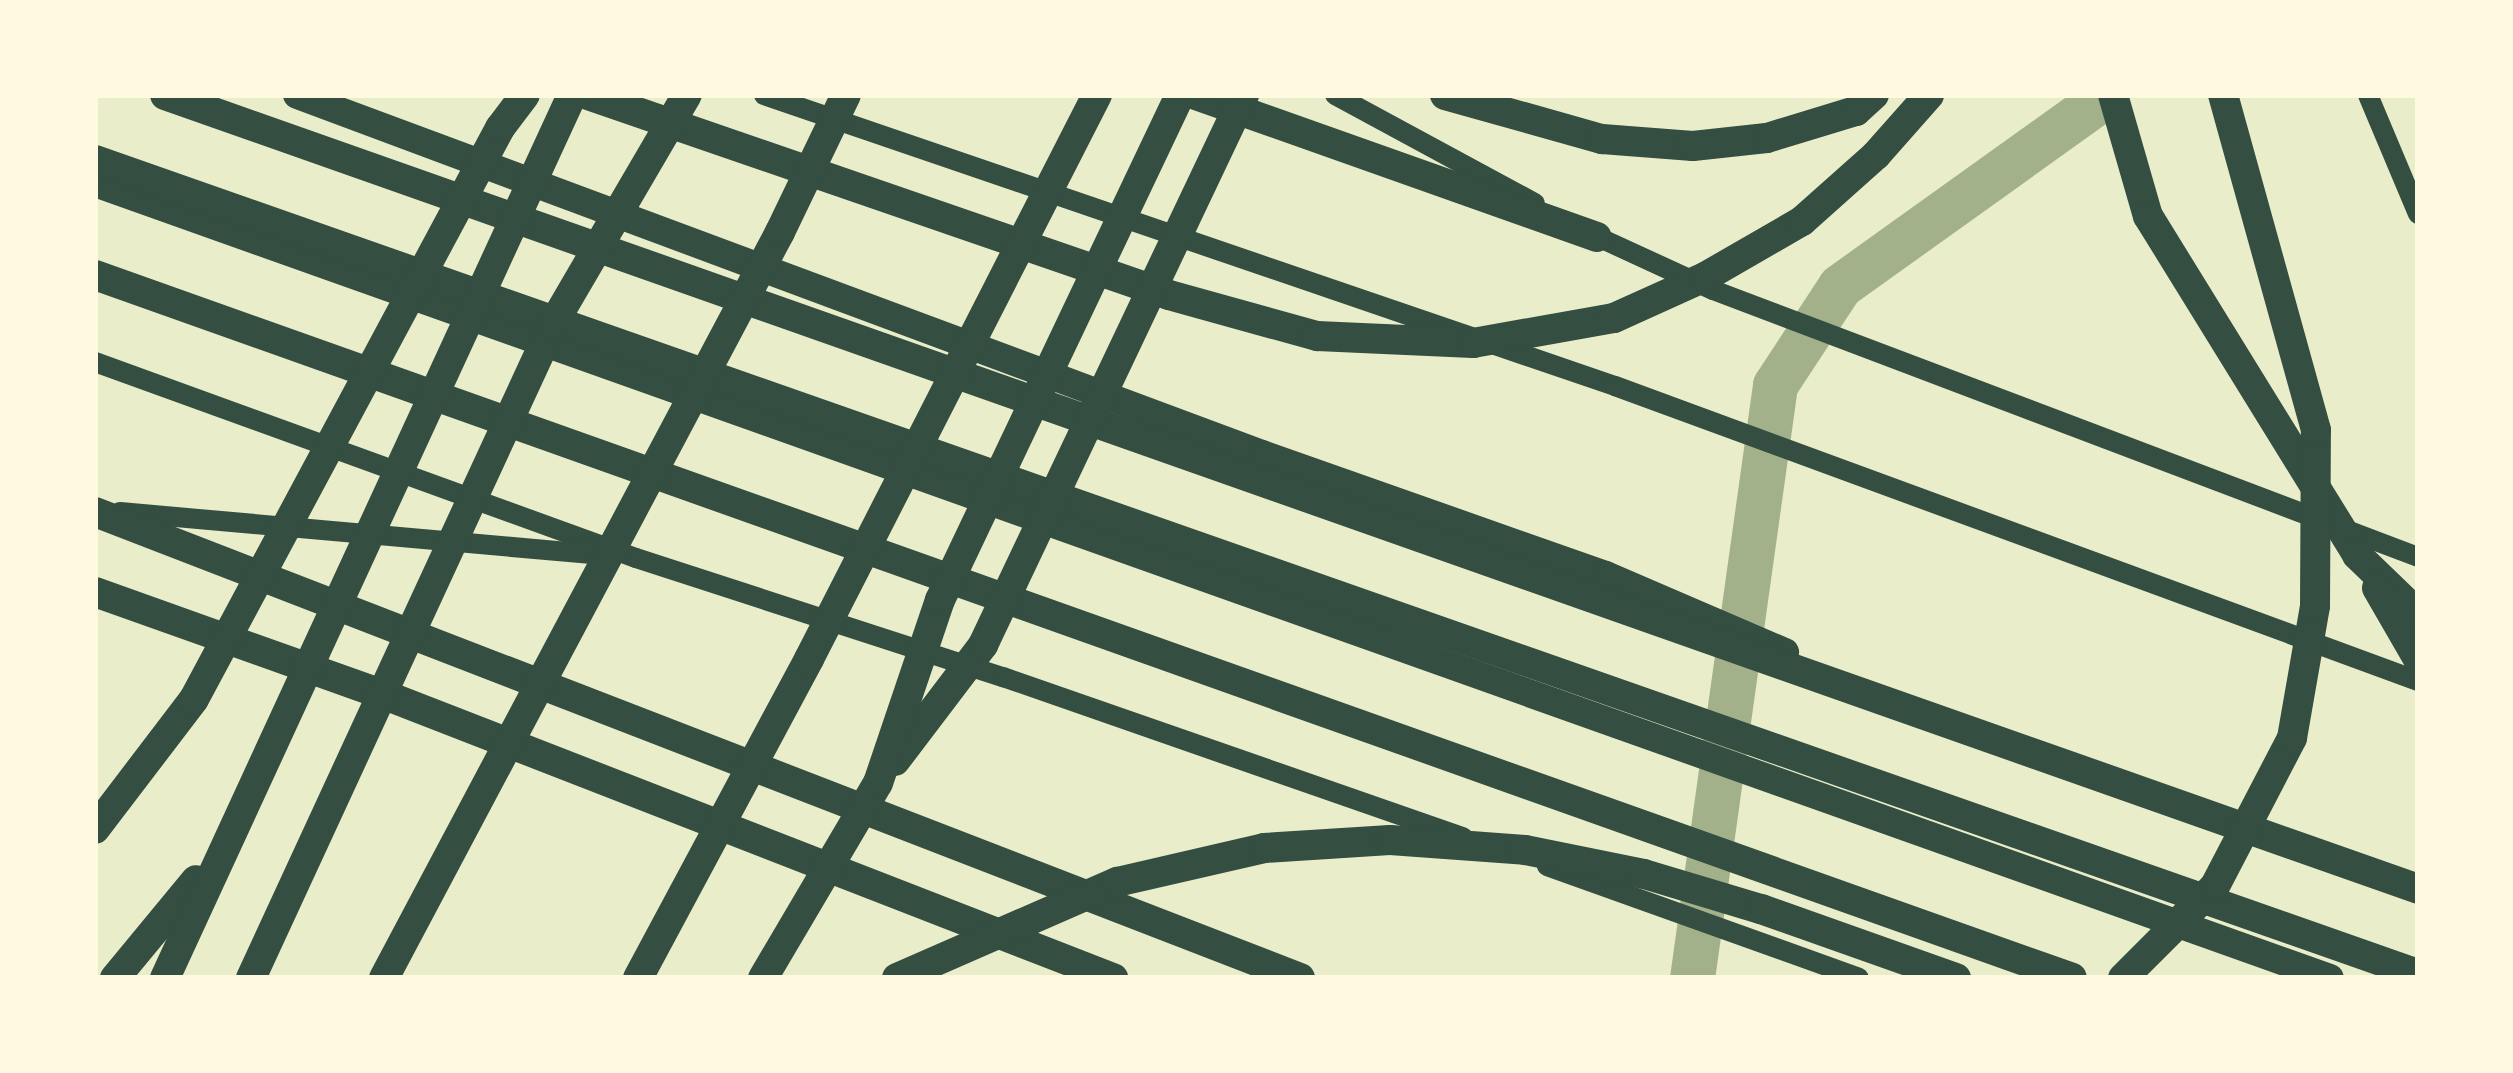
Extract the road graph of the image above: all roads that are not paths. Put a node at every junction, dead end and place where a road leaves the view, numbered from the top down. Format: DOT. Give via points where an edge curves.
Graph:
graph roads {
  1 [pos="165,95"];
  2 [pos="297,95"];
  3 [pos="525,95"];
  4 [pos="572,95"];
  5 [pos="588,95"];
  6 [pos="686,95"];
  7 [pos="764,95"];
  8 [pos="846,95"];
  9 [pos="1096,95"];
  10 [pos="1180,95"];
  11 [pos="1196,95"];
  12 [pos="1244,95"];
  13 [pos="1335,95"];
  14 [pos="1445,95"];
  15 [pos="1874,95"];
  16 [pos="1929,95"];
  17 [pos="2098,95"];
  18 [pos="2113,95"];
  19 [pos="2222,95"];
  20 [pos="2368,95"];
  21 [pos="95,160"];
  22 [pos="95,182"];
  23 [pos="2418,214"];
  24 [pos="2148,216"];
  25 [pos="1598,237"];
  26 [pos="95,275"];
  27 [pos="95,362"];
  28 [pos="95,511"];
  29 [pos="2358,555"];
  30 [pos="636,558"];
  31 [pos="2418,558"];
  32 [pos="95,592"];
  33 [pos="2418,614"];
  34 [pos="2418,659"];
  35 [pos="2418,681"];
  36 [pos="878,784"];
  37 [pos="95,829"];
  38 [pos="228,840"];
  39 [pos="2418,876"];
  40 [pos="2418,889"];
  41 [pos="2418,974"];
  42 [pos="116,978"];
  43 [pos="164,978"];
  44 [pos="251,978"];
  45 [pos="384,978"];
  46 [pos="638,978"];
  47 [pos="763,978"];
  48 [pos="896,978"];
  49 [pos="1113,978"];
  50 [pos="1300,978"];
  51 [pos="1859,978"];
  52 [pos="1956,978"];
  53 [pos="2072,978"];
  54 [pos="2123,978"];
  55 [pos="2330,978"];
  1 -- 40 [label="highway"];
  2 -- 39 [label="highway" via="1244,448 1606,575 1769,646"];
  3 -- 37 [label="highway" via="491,146 194,699"];
  4 -- 38 [label="highway"];
  5 -- 16 [label="highway" via="1169,295 1317,336 1473,343 1614,318 1705,277 1802,221 1876,155"];
  6 -- 44 [label="highway" via="553,324"];
  7 -- 35 [label="main road" via="1616,386"];
  8 -- 45 [label="highway" via="780,232"];
  9 -- 46 [label="highway"];
  10 -- 36 [label="highway" via="940,600"];
  11 -- 25 [label="highway"];
  12 -- 36 [label="highway" via="982,645"];
  13 -- 25 [label="main road"];
  14 -- 15 [label="highway" via="1602,138 1693,146 1767,138 1856,111"];
  17 -- 24 [label="highway"];
  18 -- 24 [label="highway"];
  19 -- 54 [label="highway" via="2316,430 2316,606 2292,738 2275,771 2215,886"];
  20 -- 23 [label="main road"];
  21 -- 41 [label="highway"];
  22 -- 55 [label="highway"];
  24 -- 29 [label="highway"];
  25 -- 31 [label="main road" via="1713,290"];
  26 -- 53 [label="highway"];
  27 -- 30 [label="main road"];
  28 -- 30 [label="main road"];
  28 -- 50 [label="highway"];
  29 -- 33 [label="highway"];
  29 -- 34 [label="highway"];
  30 -- 51 [label="main road" via="1002,676"];
  32 -- 49 [label="highway" via="390,698"];
  36 -- 47 [label="highway"];
  38 -- 42 [label="highway"];
  38 -- 43 [label="highway"];
  48 -- 52 [label="highway" via="1117,882 1264,848 1390,840 1526,850 1644,874"];
}
